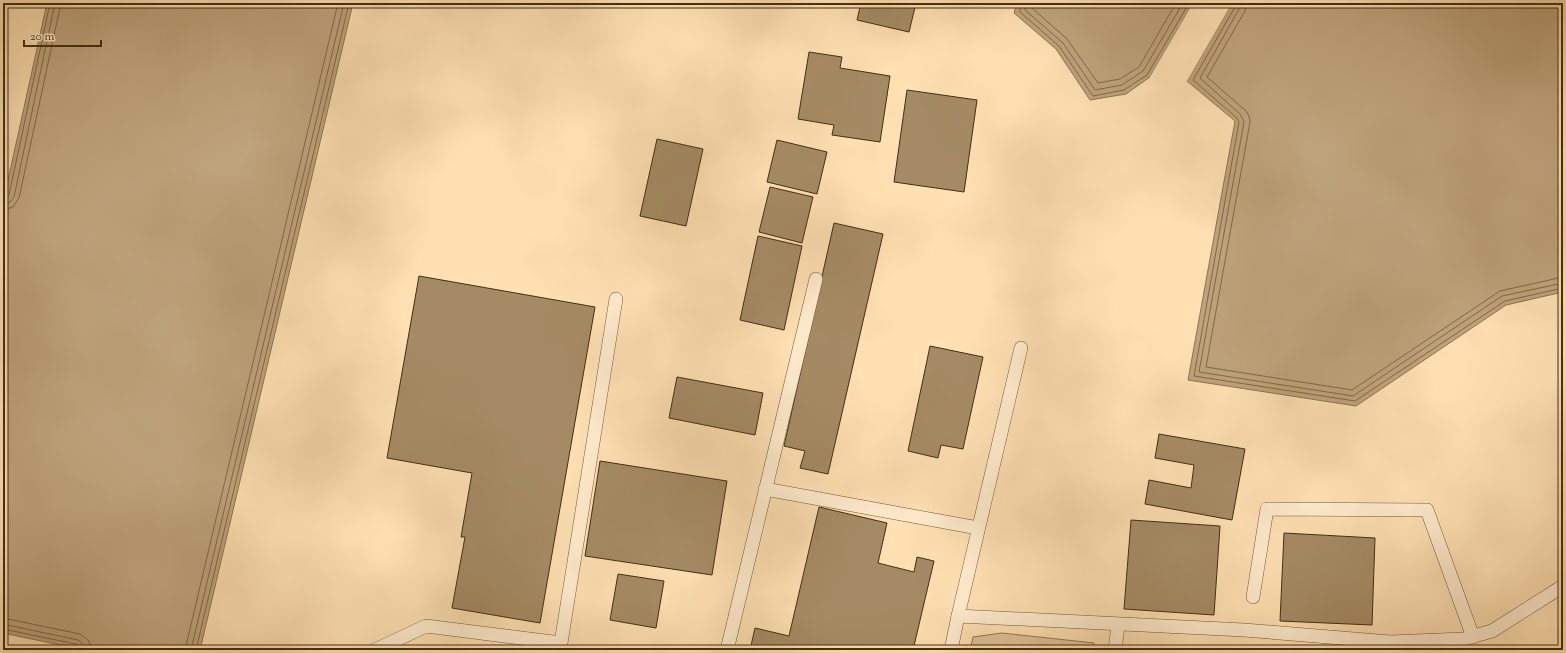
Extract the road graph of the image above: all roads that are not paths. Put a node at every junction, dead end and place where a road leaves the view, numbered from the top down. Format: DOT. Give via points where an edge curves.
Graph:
graph roads {
  1 [pos="816,279"];
  2 [pos="616,299"];
  3 [pos="1021,348"];
  4 [pos="765,489"];
  5 [pos="978,528"];
  6 [pos="1563,586"];
  7 [pos="1253,597"];
  8 [pos="958,616"];
  9 [pos="1118,625"];
  10 [pos="1473,637"];
  11 [pos="1389,646"];
  12 [pos="376,650"];
  13 [pos="727,650"];
  14 [pos="951,650"];
  15 [pos="1115,650"];
  1 -- 4 [label="lane"];
  2 -- 12 [label="lane" via="562,643 426,626"];
  3 -- 5 [label="lane"];
  4 -- 5 [label="lane"];
  4 -- 13 [label="lane"];
  5 -- 8 [label="lane"];
  6 -- 10 [label="lane" via="1492,631"];
  7 -- 10 [label="lane" via="1267,509 1427,510"];
  8 -- 9 [label="lane"];
  8 -- 14 [label="lane"];
  9 -- 11 [label="lane" via="1244,630"];
  9 -- 15 [label="lane"];
  10 -- 11 [label="lane"];
}
